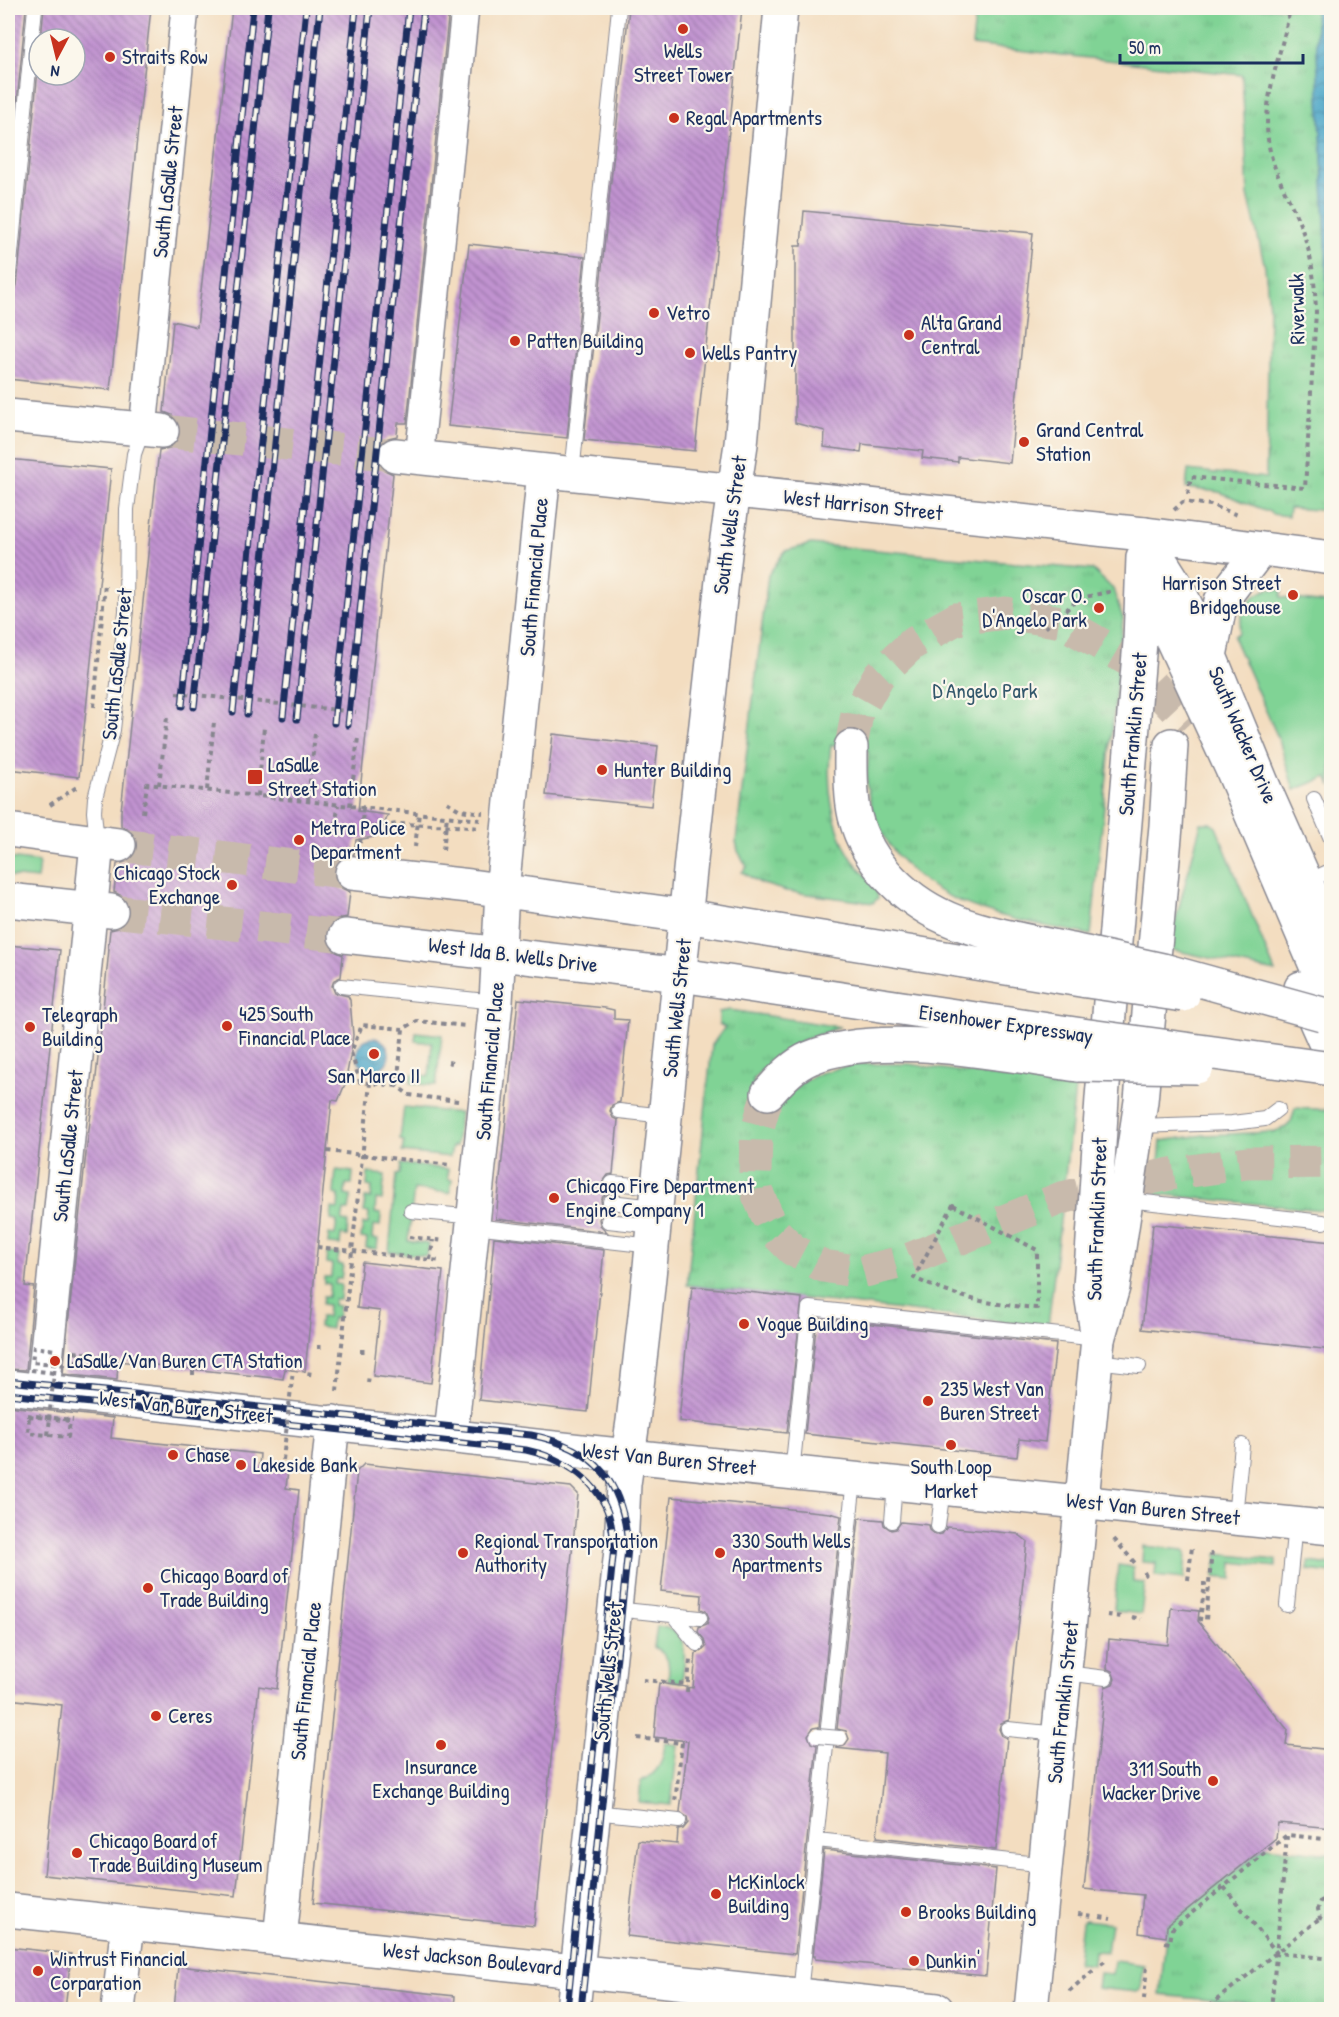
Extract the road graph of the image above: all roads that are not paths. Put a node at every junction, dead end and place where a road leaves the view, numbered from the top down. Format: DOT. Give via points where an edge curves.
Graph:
graph roads {
  1 [pos="35,8"];
  2 [pos="185,8"];
  3 [pos="465,8"];
  4 [pos="619,8"];
  5 [pos="781,8"];
  6 [pos="8,284"];
  7 [pos="8,416"];
  8 [pos="152,430"];
  9 [pos="408,456"];
  10 [pos="558,472"];
  11 [pos="734,492"];
  12 [pos="1144,534"];
  13 [pos="1260,550"];
  14 [pos="1332,558"];
  15 [pos="1210,656"];
  16 [pos="851,747"];
  17 [pos="1314,799"];
  18 [pos="8,830"];
  19 [pos="1332,841"];
  20 [pos="108,844"];
  21 [pos="356,858"];
  22 [pos="1319,876"];
  23 [pos="502,891"];
  24 [pos="8,900"];
  25 [pos="101,910"];
  26 [pos="686,916"];
  27 [pos="345,936"];
  28 [pos="1332,940"];
  29 [pos="499,953"];
  30 [pos="1088,967"];
  31 [pos="681,975"];
  32 [pos="341,986"];
  33 [pos="496,1002"];
  34 [pos="1328,1010"];
  35 [pos="1080,1050"];
  36 [pos="1327,1064"];
  37 [pos="768,1093"];
  38 [pos="1278,1109"];
  39 [pos="619,1111"];
  40 [pos="666,1116"];
  41 [pos="1137,1126"];
  42 [pos="612,1183"];
  43 [pos="1127,1200"];
  44 [pos="610,1202"];
  45 [pos="411,1211"];
  46 [pos="655,1217"];
  47 [pos="608,1221"];
  48 [pos="1323,1222"];
  49 [pos="466,1228"];
  50 [pos="1097,1350"];
  51 [pos="1139,1366"];
  52 [pos="40,1387"];
  53 [pos="335,1407"];
  54 [pos="452,1435"];
  55 [pos="1242,1445"];
  56 [pos="629,1455"];
  57 [pos="792,1473"];
  58 [pos="854,1479"];
  59 [pos="895,1484"];
  60 [pos="943,1489"];
  61 [pos="1083,1501"];
  62 [pos="1235,1517"];
  63 [pos="892,1521"];
  64 [pos="1295,1524"];
  65 [pos="938,1526"];
  66 [pos="1332,1528"];
  67 [pos="1287,1605"];
  68 [pos="615,1609"];
  69 [pos="673,1615"];
  70 [pos="700,1618"];
  71 [pos="694,1648"];
  72 [pos="1066,1673"];
  73 [pos="1106,1678"];
  74 [pos="1008,1729"];
  75 [pos="1059,1734"];
  76 [pos="817,1736"];
  77 [pos="840,1738"];
  78 [pos="594,1812"];
  79 [pos="679,1821"];
  80 [pos="817,1840"];
  81 [pos="1047,1864"];
  82 [pos="8,1910"];
  83 [pos="128,1923"];
  84 [pos="280,1939"];
  85 [pos="577,1970"];
  86 [pos="800,1994"];
  87 [pos="118,2010"];
  88 [pos="573,2010"];
  89 [pos="937,2010"];
  90 [pos="1032,2010"];
  1 -- 6 [label="lane"];
  2 -- 8 [label="street, South LaSalle Street"];
  3 -- 9 [label="street" via="421,439"];
  4 -- 10 [label="lane"];
  5 -- 11 [label="main road, South Wells Street"];
  7 -- 8 [label="main road"];
  8 -- 20 [label="lane, South LaSalle Street" via="134,454 127,509 126,611 113,730 95,798 94,812"];
  9 -- 10 [label="main road, West Harrison Street"];
  10 -- 11 [label="main road, West Harrison Street"];
  10 -- 23 [label="main road, South Financial Place"];
  11 -- 12 [label="main road, West Harrison Street"];
  11 -- 26 [label="main road, South Wells Street"];
  12 -- 13 [label="main road, West Harrison Street"];
  12 -- 15 [label="main road, South Wacker Drive" via="1176,585"];
  12 -- 34 [label="main road" via="1165,624 1232,769"];
  12 -- 50 [label="main road, South Franklin Street" via="1140,642 1090,1287"];
  13 -- 14 [label="main road, West Harrison Street"];
  13 -- 15 [label="main road" via="1221,601"];
  15 -- 22 [label="main road, South Wacker Drive" via="1262,783"];
  16 -- 30 [label="main road" via="855,818 868,851 887,876 932,911 955,922"];
  17 -- 19 [label="lane"];
  18 -- 20 [label="main road"];
  20 -- 25 [label="main road, South LaSalle Street"];
  21 -- 23 [label="main road"];
  22 -- 28 [label="main road, South Wacker Drive"];
  23 -- 26 [label="main road"];
  23 -- 29 [label="main road, South Financial Place"];
  24 -- 25 [label="main road"];
  25 -- 52 [label="main road, South LaSalle Street"];
  26 -- 30 [label="main road"];
  26 -- 31 [label="main road, South Wells Street"];
  27 -- 29 [label="main road, West Ida B. Wells Drive"];
  29 -- 31 [label="main road, West Ida B. Wells Drive"];
  29 -- 33 [label="main road, South Financial Place"];
  30 -- 34 [label="main road, bridge" via="1163,970"];
  31 -- 35 [label="main road, Eisenhower Expressway"];
  31 -- 40 [label="main road, South Wells Street"];
  32 -- 33 [label="lane"];
  33 -- 49 [label="main road, South Financial Place" via="495,1099"];
  35 -- 36 [label="main road, bridge"];
  35 -- 37 [label="main road" via="965,1050 901,1044 847,1047 808,1058 785,1074"];
  36 -- 41 [label="main road" via="1280,941 1180,734 1164,850"];
  38 -- 41 [label="lane" via="1265,1119 1232,1123"];
  39 -- 40 [label="lane"];
  40 -- 46 [label="main road, South Wells Street"];
  41 -- 43 [label="main road"];
  42 -- 46 [label="lane"];
  43 -- 48 [label="lane"];
  43 -- 50 [label="main road" via="1113,1287"];
  44 -- 46 [label="lane"];
  45 -- 49 [label="lane"];
  46 -- 47 [label="lane"];
  46 -- 49 [label="lane"];
  46 -- 56 [label="main road, South Wells Street"];
  49 -- 54 [label="main road, South Financial Place"];
  50 -- 51 [label="lane"];
  50 -- 57 [label="lane" via="809,1308"];
  50 -- 61 [label="main road, South Franklin Street"];
  52 -- 53 [label="main road, West Van Buren Street"];
  53 -- 54 [label="main road, West Van Buren Street"];
  53 -- 84 [label="main road, South Financial Place"];
  54 -- 56 [label="main road, West Van Buren Street"];
  55 -- 62 [label="lane"];
  56 -- 57 [label="main road, West Van Buren Street"];
  56 -- 68 [label="main road, South Wells Street"];
  57 -- 58 [label="main road, West Van Buren Street"];
  58 -- 59 [label="main road, West Van Buren Street"];
  58 -- 80 [label="lane"];
  59 -- 60 [label="main road, West Van Buren Street"];
  59 -- 63 [label="lane"];
  60 -- 61 [label="main road, West Van Buren Street"];
  60 -- 65 [label="lane"];
  61 -- 62 [label="main road, West Van Buren Street"];
  61 -- 72 [label="main road, South Franklin Street"];
  62 -- 64 [label="main road, West Van Buren Street"];
  64 -- 66 [label="main road, West Van Buren Street"];
  64 -- 67 [label="lane"];
  68 -- 69 [label="lane"];
  68 -- 78 [label="main road, South Wells Street"];
  69 -- 70 [label="lane"];
  69 -- 71 [label="lane"];
  72 -- 73 [label="lane"];
  72 -- 75 [label="main road, South Franklin Street"];
  74 -- 75 [label="lane"];
  75 -- 81 [label="main road, South Franklin Street"];
  76 -- 77 [label="lane, bridge"];
  78 -- 79 [label="lane"];
  78 -- 85 [label="main road, South Wells Street"];
  80 -- 81 [label="lane"];
  80 -- 86 [label="lane"];
  81 -- 90 [label="main road, South Franklin Street"];
  82 -- 83 [label="main road, West Jackson Boulevard"];
  83 -- 84 [label="main road, West Jackson Boulevard"];
  83 -- 87 [label="main road"];
  84 -- 85 [label="main road, West Jackson Boulevard"];
  85 -- 86 [label="main road, West Jackson Boulevard"];
  85 -- 88 [label="main road, South Wells Street"];
  86 -- 89 [label="main road, West Jackson Boulevard"];
}
